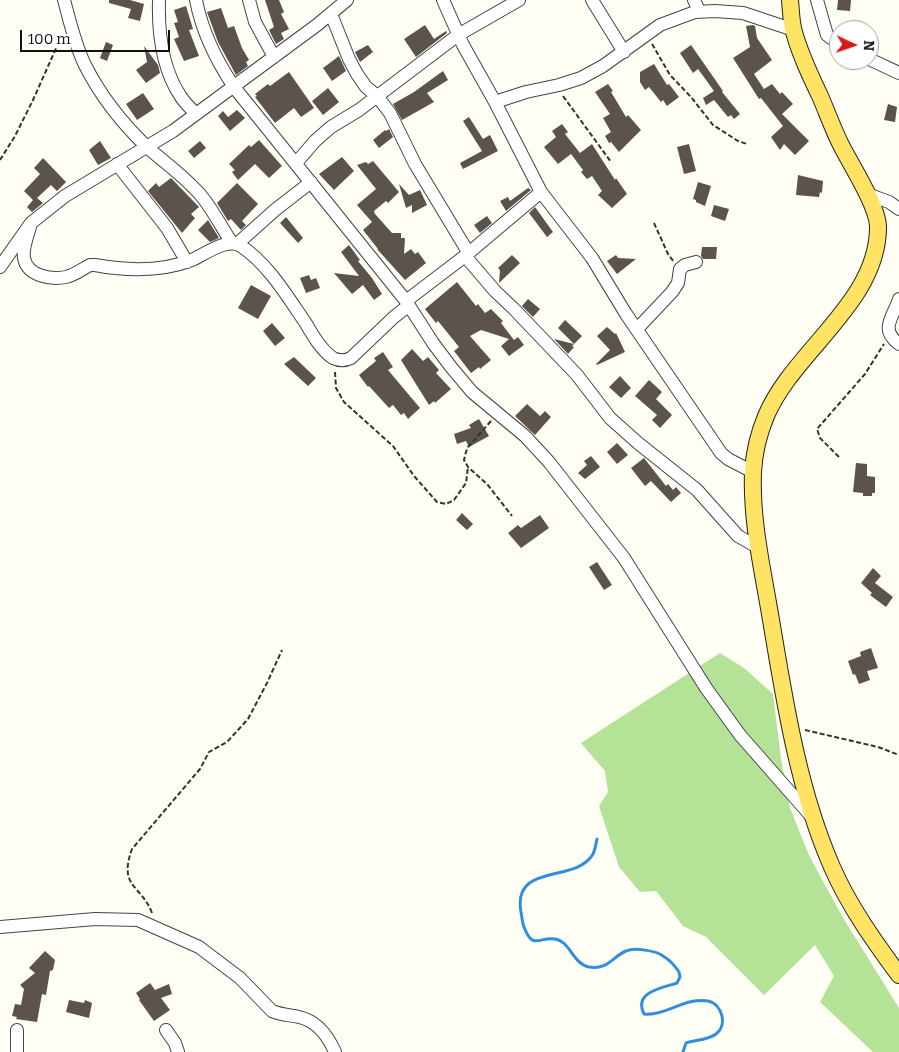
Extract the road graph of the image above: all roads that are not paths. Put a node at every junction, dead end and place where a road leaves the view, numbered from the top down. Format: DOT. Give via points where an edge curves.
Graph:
graph roads {
  1 [pos="64,0"];
  2 [pos="158,0"];
  3 [pos="196,0"];
  4 [pos="249,0"];
  5 [pos="347,0"];
  6 [pos="443,0"];
  7 [pos="519,0"];
  8 [pos="592,0"];
  9 [pos="790,0"];
  10 [pos="817,0"];
  11 [pos="697,6"];
  12 [pos="330,14"];
  13 [pos="794,30"];
  14 [pos="458,35"];
  15 [pos="829,36"];
  16 [pos="624,52"];
  17 [pos="274,57"];
  18 [pos="879,64"];
  19 [pos="899,73"];
  20 [pos="234,86"];
  21 [pos="377,96"];
  22 [pos="495,102"];
  23 [pos="196,114"];
  24 [pos="147,146"];
  25 [pos="296,163"];
  26 [pos="117,164"];
  27 [pos="311,182"];
  28 [pos="541,192"];
  29 [pos="867,194"];
  30 [pos="899,209"];
  31 [pos="31,223"];
  32 [pos="235,243"];
  33 [pos="466,254"];
  34 [pos="187,262"];
  35 [pos="696,262"];
  36 [pos="0,267"];
  37 [pos="899,299"];
  38 [pos="407,303"];
  39 [pos="638,329"];
  40 [pos="894,340"];
  41 [pos="753,472"];
  42 [pos="759,548"];
  43 [pos="813,818"];
  44 [pos="0,927"];
  45 [pos="899,975"];
  46 [pos="18,1030"];
  47 [pos="166,1030"];
  48 [pos="16,1052"];
  49 [pos="178,1052"];
  50 [pos="335,1052"];
  1 -- 24 [label="street" via="85,64 98,88"];
  2 -- 23 [label="street" via="160,36 172,82"];
  3 -- 20 [label="street" via="213,52"];
  4 -- 17 [label="street" via="255,22"];
  5 -- 12 [label="street"];
  6 -- 14 [label="street"];
  7 -- 14 [label="street"];
  8 -- 16 [label="street"];
  9 -- 13 [label="main road"];
  10 -- 15 [label="street"];
  11 -- 13 [label="street" via="743,13"];
  11 -- 16 [label="street" via="660,25"];
  12 -- 17 [label="street"];
  12 -- 21 [label="street" via="349,59 370,92"];
  13 -- 29 [label="main road" via="840,142"];
  14 -- 21 [label="street"];
  14 -- 22 [label="street"];
  16 -- 22 [label="street" via="581,78"];
  17 -- 20 [label="street"];
  18 -- 19 [label="street"];
  20 -- 23 [label="street"];
  20 -- 25 [label="street"];
  21 -- 25 [label="street" via="331,127"];
  21 -- 33 [label="street" via="390,113"];
  22 -- 28 [label="street"];
  23 -- 24 [label="street"];
  24 -- 26 [label="street"];
  24 -- 32 [label="street" via="203,198"];
  25 -- 27 [label="street"];
  26 -- 31 [label="street" via="65,196"];
  26 -- 34 [label="street" via="167,228"];
  27 -- 32 [label="street"];
  27 -- 38 [label="street"];
  28 -- 33 [label="street"];
  28 -- 39 [label="street" via="592,258"];
  29 -- 30 [label="street"];
  29 -- 41 [label="main road" via="878,223 876,247 869,267 853,298 784,382 767,415"];
  31 -- 34 [label="street" via="24,258 35,274 44,277 66,277 90,265 150,269"];
  31 -- 36 [label="street"];
  32 -- 34 [label="street"];
  32 -- 38 [label="street" via="267,270 321,345 337,359 351,358"];
  33 -- 38 [label="street"];
  33 -- 42 [label="street" via="495,291 577,375 610,418 697,490 738,536"];
  35 -- 39 [label="street" via="680,269 678,283 672,292"];
  37 -- 40 [label="street" via="889,326"];
  38 -- 43 [label="street" via="472,392 525,436 550,462 624,558 706,688 740,735"];
  39 -- 41 [label="street" via="721,453"];
  41 -- 42 [label="main road"];
  42 -- 43 [label="main road" via="795,753"];
  43 -- 45 [label="main road" via="843,892"];
  44 -- 50 [label="street" via="94,919 138,920 199,946 240,978 272,1011 312,1022 326,1036"];
  46 -- 48 [label="street"];
  47 -- 49 [label="street"];
}
